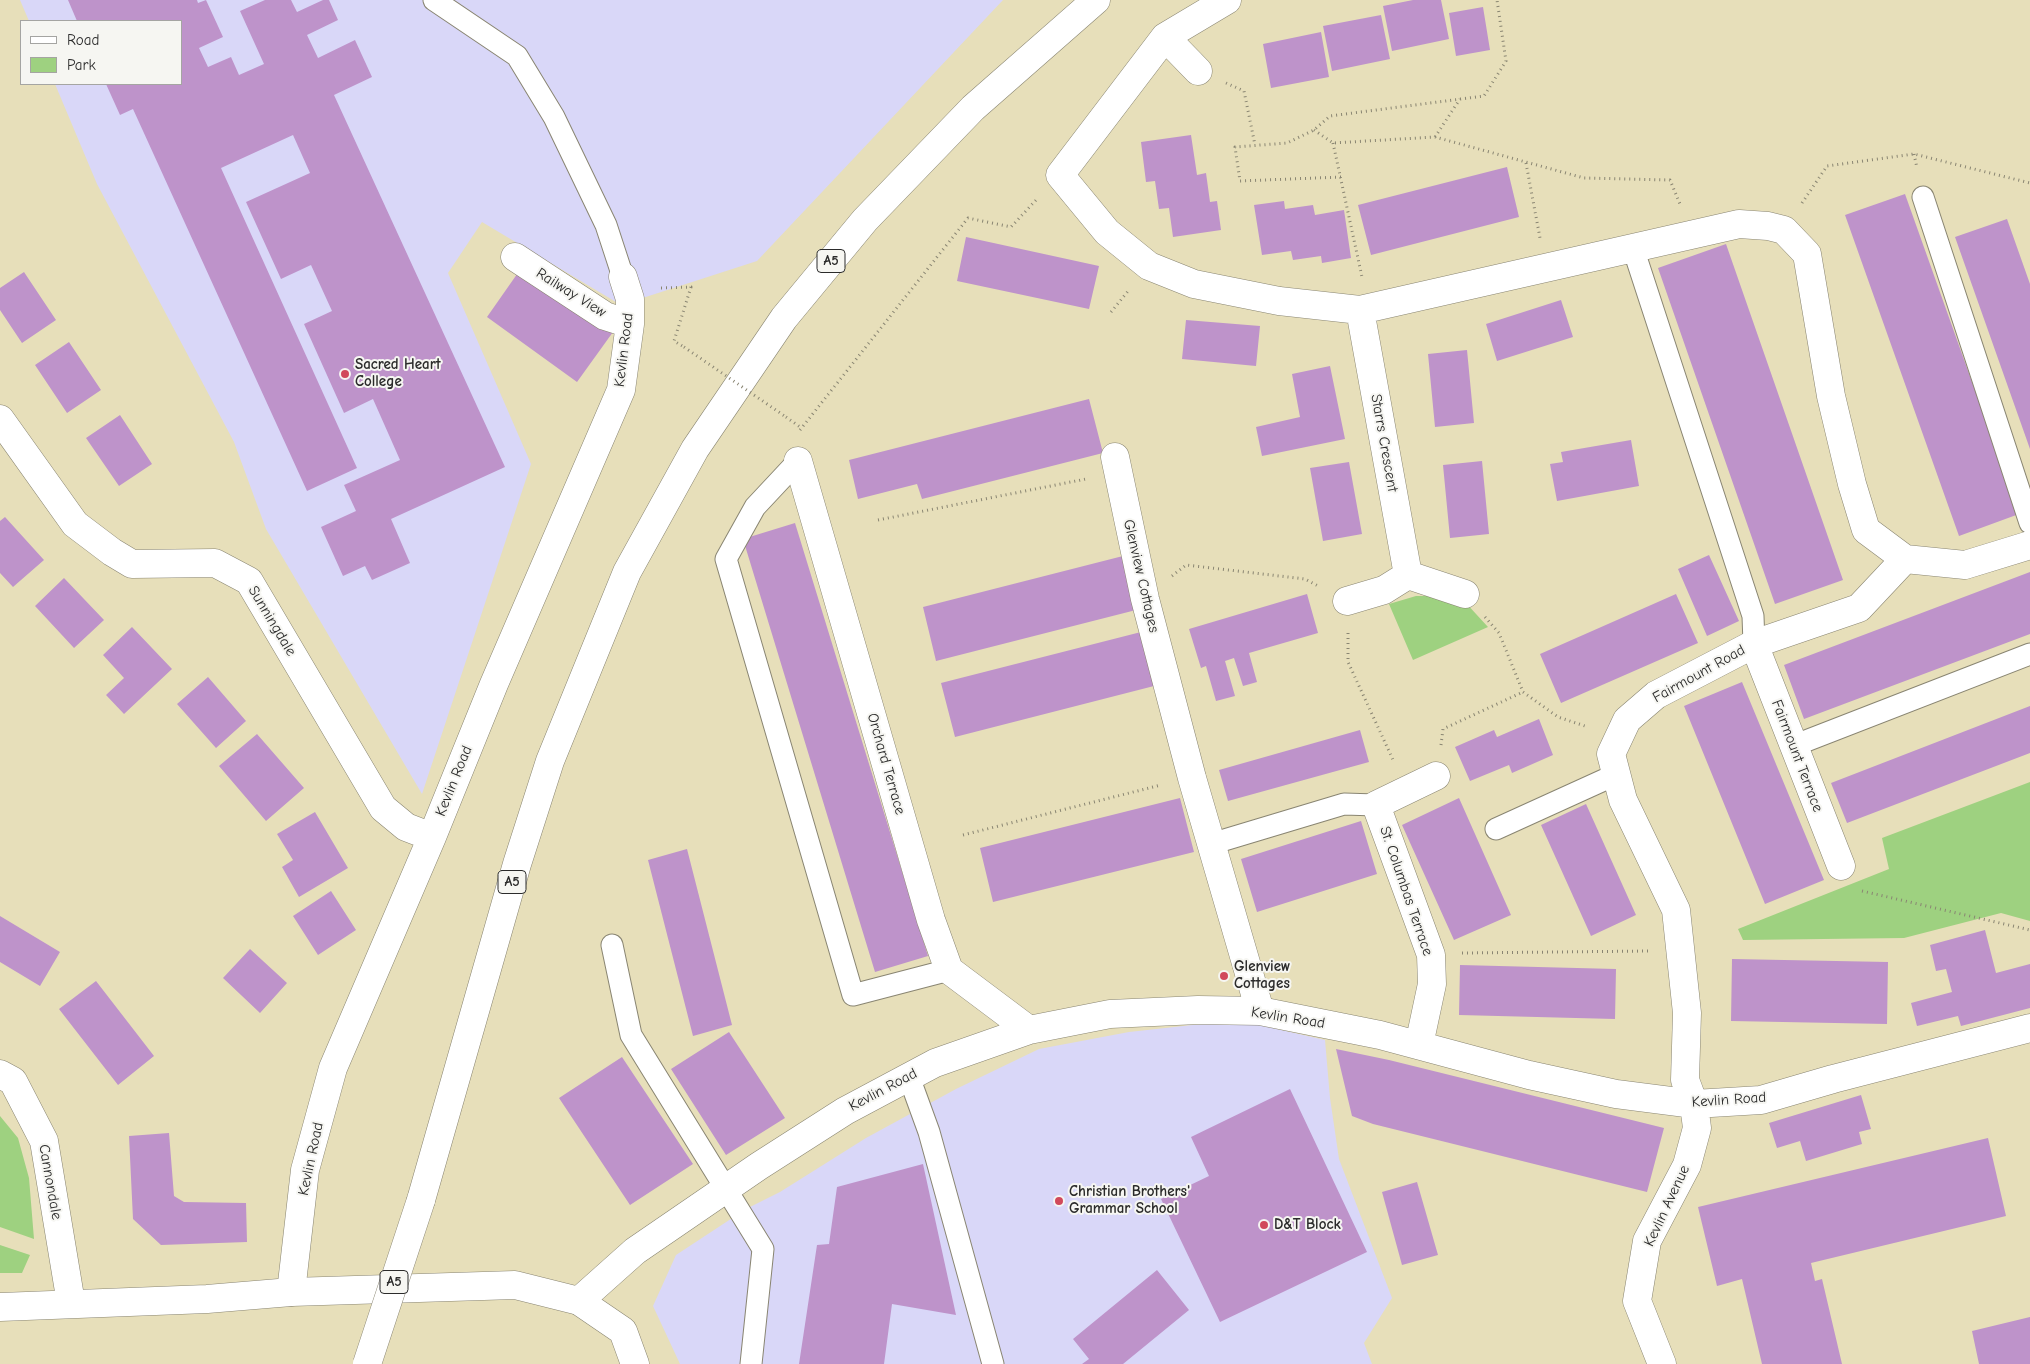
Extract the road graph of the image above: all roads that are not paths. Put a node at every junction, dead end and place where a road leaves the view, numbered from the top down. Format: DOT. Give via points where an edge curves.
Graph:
graph roads {
  1 [pos="434,0"];
  2 [pos="1096,0"];
  3 [pos="1227,0"];
  4 [pos="1165,37"];
  5 [pos="1198,71"];
  6 [pos="1923,197"];
  7 [pos="1633,248"];
  8 [pos="515,256"];
  9 [pos="628,300"];
  10 [pos="1360,310"];
  11 [pos="0,419"];
  12 [pos="798,462"];
  13 [pos="1117,465"];
  14 [pos="2030,523"];
  15 [pos="2030,545"];
  16 [pos="1905,560"];
  17 [pos="1408,575"];
  18 [pos="1465,594"];
  19 [pos="1347,601"];
  20 [pos="1754,644"];
  21 [pos="2030,654"];
  22 [pos="1793,746"];
  23 [pos="1617,774"];
  24 [pos="1436,776"];
  25 [pos="1376,805"];
  26 [pos="1496,829"];
  27 [pos="432,837"];
  28 [pos="1211,844"];
  29 [pos="1841,866"];
  30 [pos="612,945"];
  31 [pos="949,970"];
  32 [pos="1260,1011"];
  33 [pos="2030,1028"];
  34 [pos="1029,1030"];
  35 [pos="1420,1045"];
  36 [pos="0,1074"];
  37 [pos="909,1076"];
  38 [pos="1694,1104"];
  39 [pos="727,1188"];
  40 [pos="291,1292"];
  41 [pos="579,1301"];
  42 [pos="72,1303"];
  43 [pos="0,1307"];
  44 [pos="372,1359"];
  45 [pos="635,1364"];
  46 [pos="751,1364"];
  47 [pos="993,1364"];
  48 [pos="1662,1364"];
  1 -- 9 [label="lane" via="517,56 554,116 606,225"];
  2 -- 44 [label="main road, A5, bridge" via="973,108 865,220 784,318 695,449 627,572 550,760 516,864 421,1200"];
  3 -- 4 [label="main road"];
  4 -- 5 [label="main road"];
  4 -- 10 [label="main road" via="1060,175 1107,232 1148,266 1194,284 1279,301"];
  6 -- 14 [label="lane"];
  7 -- 10 [label="main road"];
  7 -- 16 [label="main road" via="1739,224 1784,230 1807,254 1831,396 1866,530"];
  7 -- 20 [label="lane" via="1753,616"];
  8 -- 9 [label="main road, Railway View" via="605,316"];
  9 -- 27 [label="main road, Kevlin Road" via="621,390"];
  10 -- 17 [label="main road, Starrs Crescent"];
  11 -- 27 [label="main road, Sunningdale" via="75,524 112,552 132,564 215,563 249,581 383,808 406,827"];
  12 -- 31 [label="main road, Orchard Terrace" via="928,910"];
  12 -- 31 [label="lane" via="755,507 726,559 853,996"];
  13 -- 28 [label="main road, Glenview Cottages" via="1144,598"];
  15 -- 16 [label="main road" via="1965,565"];
  16 -- 20 [label="main road, Fairmount Road" via="1859,608"];
  17 -- 18 [label="main road"];
  17 -- 19 [label="main road" via="1384,590"];
  20 -- 22 [label="main road, Fairmount Terrace"];
  20 -- 23 [label="main road, Fairmount Road" via="1656,695 1627,720 1612,754"];
  21 -- 22 [label="lane"];
  22 -- 29 [label="main road, Fairmount Terrace"];
  23 -- 26 [label="lane"];
  23 -- 38 [label="main road, Fairmount Road" via="1623,800 1676,910 1687,1013 1685,1080"];
  24 -- 25 [label="main road"];
  25 -- 28 [label="lane" via="1344,804"];
  25 -- 35 [label="main road, St. Columbas Terrace" via="1431,955 1432,984"];
  27 -- 40 [label="main road, Kevlin Road" via="333,1068 305,1170"];
  28 -- 32 [label="main road, Glenview Cottages"];
  30 -- 39 [label="lane" via="631,1035"];
  31 -- 34 [label="main road"];
  32 -- 34 [label="main road, Kevlin Road" via="1110,1014"];
  32 -- 35 [label="main road, Kevlin Road"];
  33 -- 38 [label="main road, Kevlin Road" via="1762,1100"];
  34 -- 37 [label="main road, Kevlin Road" via="935,1063"];
  35 -- 38 [label="main road, Kevlin Road" via="1528,1075 1616,1094"];
  36 -- 42 [label="main road, Cannondale" via="13,1081 44,1141"];
  37 -- 39 [label="main road, Kevlin Road" via="845,1111"];
  37 -- 47 [label="lane" via="929,1132"];
  38 -- 48 [label="main road, Kevlin Avenue" via="1697,1128 1687,1165 1647,1241 1637,1301"];
  39 -- 41 [label="main road, Kevlin Road" via="635,1251"];
  39 -- 46 [label="lane" via="764,1249"];
  40 -- 41 [label="main road" via="515,1285"];
  40 -- 42 [label="main road"];
  41 -- 45 [label="main road" via="623,1332"];
  42 -- 43 [label="main road"];
}
